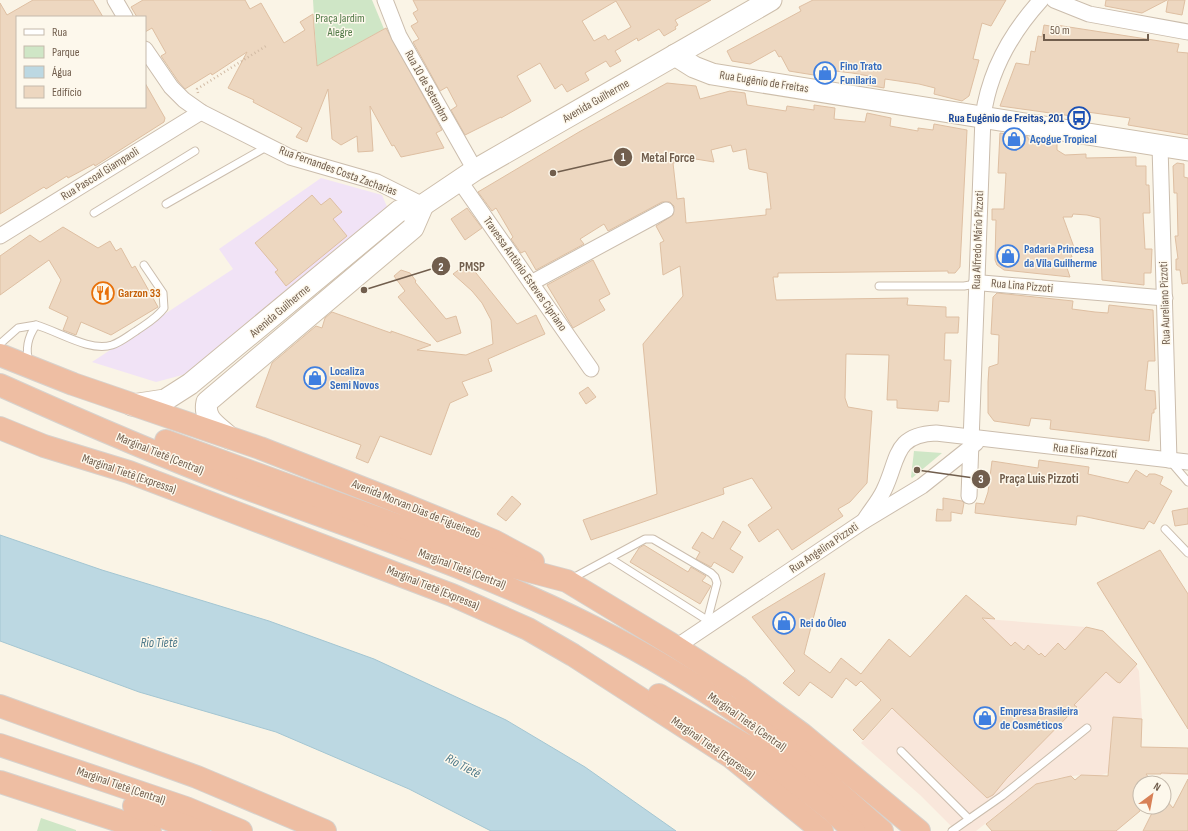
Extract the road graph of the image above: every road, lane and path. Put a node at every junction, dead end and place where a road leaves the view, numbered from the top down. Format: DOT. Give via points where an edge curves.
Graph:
graph roads {
  1 [pos="115,0"];
  2 [pos="385,0"];
  3 [pos="770,0"];
  4 [pos="1041,0"];
  5 [pos="1054,0"];
  6 [pos="124,16"];
  7 [pos="1188,32"];
  8 [pos="266,46"];
  9 [pos="146,50"];
  10 [pos="675,55"];
  11 [pos="201,112"];
  12 [pos="982,116"];
  13 [pos="268,146"];
  14 [pos="1160,146"];
  15 [pos="1188,150"];
  16 [pos="194,151"];
  17 [pos="467,175"];
  18 [pos="166,204"];
  19 [pos="423,205"];
  20 [pos="666,210"];
  21 [pos="94,213"];
  22 [pos="0,236"];
  23 [pos="144,265"];
  24 [pos="531,283"];
  25 [pos="976,284"];
  26 [pos="880,286"];
  27 [pos="1165,298"];
  28 [pos="263,324"];
  29 [pos="36,325"];
  30 [pos="278,342"];
  31 [pos="0,344"];
  32 [pos="0,355"];
  33 [pos="30,368"];
  34 [pos="591,368"];
  35 [pos="0,385"];
  36 [pos="132,405"];
  37 [pos="0,428"];
  38 [pos="115,436"];
  39 [pos="230,438"];
  40 [pos="975,441"];
  41 [pos="1169,460"];
  42 [pos="1188,462"];
  43 [pos="1188,482"];
  44 [pos="970,496"];
  45 [pos="864,521"];
  46 [pos="1165,529"];
  47 [pos="1188,552"];
  48 [pos="611,559"];
  49 [pos="567,581"];
  50 [pos="706,624"];
  51 [pos="676,647"];
  52 [pos="573,655"];
  53 [pos="0,706"];
  54 [pos="1087,728"];
  55 [pos="0,745"];
  56 [pos="901,751"];
  57 [pos="0,755"];
  58 [pos="197,777"];
  59 [pos="0,782"];
  60 [pos="968,819"];
  61 [pos="108,825"];
  62 [pos="144,830"];
  63 [pos="199,831"];
  64 [pos="241,831"];
  65 [pos="298,831"];
  66 [pos="325,831"];
  67 [pos="822,831"];
  68 [pos="854,831"];
  69 [pos="882,831"];
  70 [pos="919,831"];
  71 [pos="952,831"];
  1 -- 6 [label="street"];
  2 -- 17 [label="street, Rua 10 de Setembro" via="399,36"];
  3 -- 10 [label="street, Avenida Guilherme"];
  4 -- 12 [label="street, Rua Alfredo Mário Pizzoti" via="999,59 989,84"];
  5 -- 7 [label="street" via="1089,14"];
  8 -- 11 [label="path" via="197,90 207,110"];
  9 -- 11 [label="street, Rua Fernandes Costa Zacharias" via="171,87"];
  10 -- 12 [label="street, Rua Eugênio de Freitas" via="712,74"];
  10 -- 17 [label="street, Avenida Guilherme"];
  11 -- 13 [label="street, Rua Fernandes Costa Zacharias"];
  11 -- 22 [label="street, Rua Pascoal Giampaoli"];
  12 -- 14 [label="street, Rua Eugênio de Freitas"];
  12 -- 25 [label="street, Rua Alfredo Mário Pizzoti"];
  13 -- 18 [label="lane"];
  13 -- 19 [label="street, Rua Fernandes Costa Zacharias" via="315,165 377,182"];
  14 -- 15 [label="street, Rua Eugênio de Freitas"];
  14 -- 27 [label="street, Rua Aureliano Pizzoti"];
  16 -- 21 [label="lane"];
  17 -- 19 [label="street, Avenida Guilherme"];
  17 -- 24 [label="street, Travessa Antônio Esteves Cipriano"];
  19 -- 28 [label="street, Avenida Guilherme" via="399,212"];
  19 -- 30 [label="street, Avenida Guilherme" via="413,228"];
  20 -- 24 [label="street"];
  23 -- 29 [label="lane" via="163,293 164,308 160,314 123,339 112,345 100,346"];
  24 -- 34 [label="street, Travessa Antônio Esteves Cipriano"];
  25 -- 26 [label="lane, Rua Lina Pizzoti"];
  25 -- 27 [label="street, Rua Lina Pizzoti"];
  25 -- 40 [label="street, Rua Alfredo Mário Pizzoti"];
  27 -- 41 [label="street, Rua Aureliano Pizzoti"];
  28 -- 30 [label="street"];
  28 -- 36 [label="street, Avenida Guilherme" via="177,393 165,400"];
  29 -- 31 [label="lane" via="18,328"];
  29 -- 33 [label="lane" via="27,342"];
  30 -- 39 [label="street, Avenida Guilherme" via="207,402 207,417"];
  32 -- 33 [label="highway, Avenida Morvan Dias de Figueiredo"];
  33 -- 36 [label="highway, Avenida Morvan Dias de Figueiredo"];
  35 -- 38 [label="highway, Marginal Tietê (Central)"];
  36 -- 39 [label="highway, Avenida Morvan Dias de Figueiredo"];
  37 -- 52 [label="highway, Marginal Tietê (Expressa)" via="44,446 129,472 452,595 528,628"];
  38 -- 49 [label="highway" via="160,439 471,552"];
  38 -- 69 [label="highway, Marginal Tietê (Central)" via="232,483 500,582 594,627 668,669 756,726 836,790"];
  39 -- 49 [label="highway, Avenida Morvan Dias de Figueiredo" via="494,541"];
  40 -- 41 [label="street, Rua Elisa Pizzoti"];
  40 -- 44 [label="street, Rua Alfredo Mário Pizzoti"];
  40 -- 45 [label="street, Rua Angelina Pizzoti" via="922,486"];
  40 -- 45 [label="street, Rua Elisa Pizzoti" via="936,433 920,434 910,439 894,458 883,491"];
  41 -- 42 [label="street, Rua Elisa Pizzoti"];
  41 -- 43 [label="lane"];
  45 -- 50 [label="street, Rua Angelina Pizzoti"];
  46 -- 47 [label="lane"];
  48 -- 49 [label="lane"];
  48 -- 50 [label="lane"];
  48 -- 50 [label="lane" via="650,538 711,573 717,583"];
  49 -- 51 [label="highway"];
  50 -- 51 [label="street, Rua Angelina Pizzoti"];
  51 -- 70 [label="highway" via="738,687 802,734"];
  52 -- 67 [label="highway, Marginal Tietê (Expressa)" via="731,757"];
  52 -- 68 [label="highway" via="629,678 757,752"];
  53 -- 58 [label="highway"];
  54 -- 60 [label="lane" via="1002,796"];
  55 -- 64 [label="highway, Marginal Tietê (Central)" via="186,808"];
  56 -- 60 [label="lane"];
  57 -- 63 [label="highway"];
  58 -- 65 [label="highway" via="223,798"];
  58 -- 66 [label="highway"];
  59 -- 61 [label="highway"];
  60 -- 71 [label="lane"];
  61 -- 62 [label="highway"];
}
